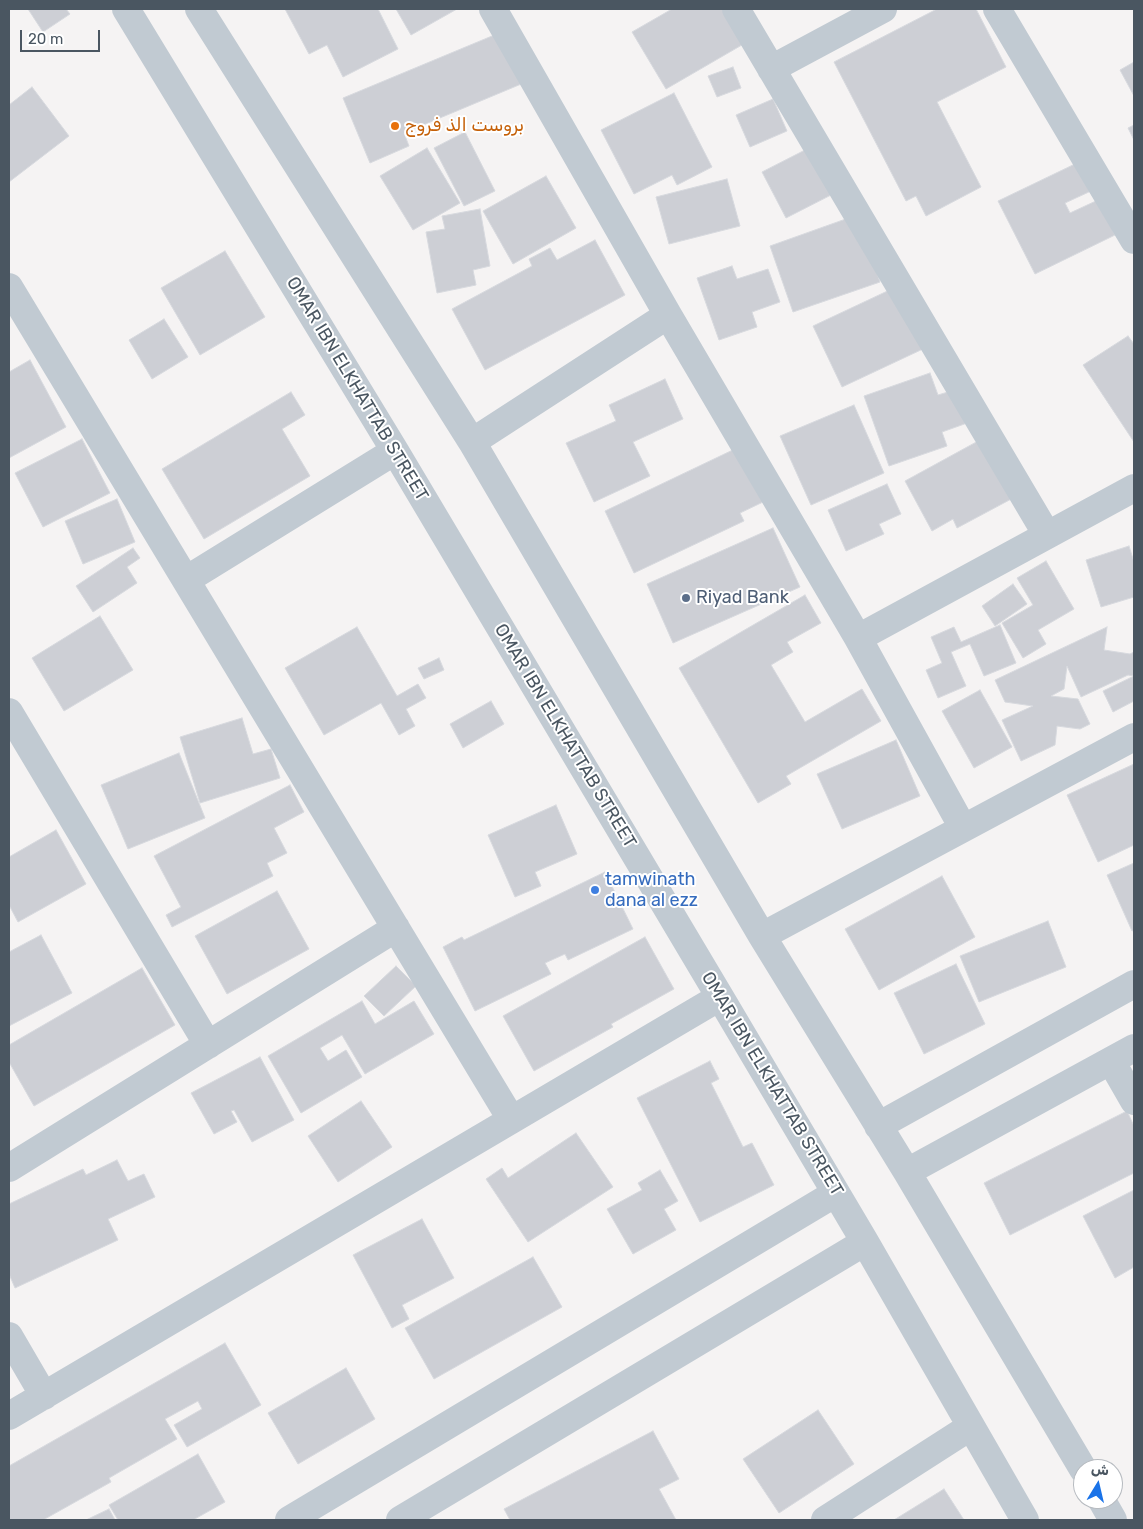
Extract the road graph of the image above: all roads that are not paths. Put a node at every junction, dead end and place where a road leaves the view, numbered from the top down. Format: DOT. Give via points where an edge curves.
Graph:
graph roads {
  1 [pos="126,9"];
  2 [pos="199,9"];
  3 [pos="493,9"];
  4 [pos="736,9"];
  5 [pos="883,9"];
  6 [pos="997,9"];
  7 [pos="771,69"];
  8 [pos="1134,240"];
  9 [pos="9,287"];
  10 [pos="668,315"];
  11 [pos="472,442"];
  12 [pos="395,451"];
  13 [pos="1134,488"];
  14 [pos="1047,535"];
  15 [pos="186,580"];
  16 [pos="858,638"];
  17 [pos="9,712"];
  18 [pos="1134,737"];
  19 [pos="963,828"];
  20 [pos="396,928"];
  21 [pos="762,936"];
  22 [pos="1134,984"];
  23 [pos="720,997"];
  24 [pos="208,1045"];
  25 [pos="1134,1048"];
  26 [pos="1111,1061"];
  27 [pos="1134,1101"];
  28 [pos="511,1119"];
  29 [pos="878,1126"];
  30 [pos="10,1164"];
  31 [pos="907,1172"];
  32 [pos="836,1192"];
  33 [pos="865,1242"];
  34 [pos="9,1336"];
  35 [pos="44,1396"];
  36 [pos="9,1416"];
  37 [pos="970,1427"];
  38 [pos="1077,1459"];
  39 [pos="1107,1509"];
  40 [pos="289,1520"];
  41 [pos="400,1520"];
  42 [pos="825,1520"];
  43 [pos="1025,1520"];
  44 [pos="1113,1520"];
  1 -- 12 [label="street, OMAR IBN ELKHATTAB STREET"];
  2 -- 11 [label="street"];
  3 -- 10 [label="street"];
  4 -- 7 [label="street"];
  5 -- 7 [label="street"];
  6 -- 8 [label="street"];
  7 -- 14 [label="street"];
  9 -- 15 [label="street"];
  10 -- 11 [label="street"];
  10 -- 16 [label="street"];
  11 -- 21 [label="street"];
  12 -- 15 [label="street"];
  12 -- 23 [label="street, OMAR IBN ELKHATTAB STREET"];
  13 -- 14 [label="street"];
  14 -- 16 [label="street"];
  15 -- 20 [label="street"];
  16 -- 19 [label="street"];
  17 -- 24 [label="street"];
  18 -- 19 [label="street"];
  19 -- 21 [label="street"];
  20 -- 24 [label="street"];
  20 -- 28 [label="street"];
  21 -- 29 [label="street"];
  22 -- 29 [label="street"];
  23 -- 28 [label="street"];
  23 -- 32 [label="street, OMAR IBN ELKHATTAB STREET"];
  24 -- 30 [label="street"];
  25 -- 26 [label="street"];
  26 -- 27 [label="street"];
  26 -- 31 [label="street"];
  28 -- 35 [label="street"];
  29 -- 31 [label="street"];
  31 -- 38 [label="street"];
  32 -- 33 [label="street, OMAR IBN ELKHATTAB STREET"];
  32 -- 40 [label="street"];
  33 -- 37 [label="street, OMAR IBN ELKHATTAB STREET"];
  33 -- 41 [label="street"];
  34 -- 35 [label="street"];
  35 -- 36 [label="street"];
  37 -- 42 [label="street"];
  37 -- 43 [label="street, OMAR IBN ELKHATTAB STREET"];
  39 -- 44 [label="street"];
}
